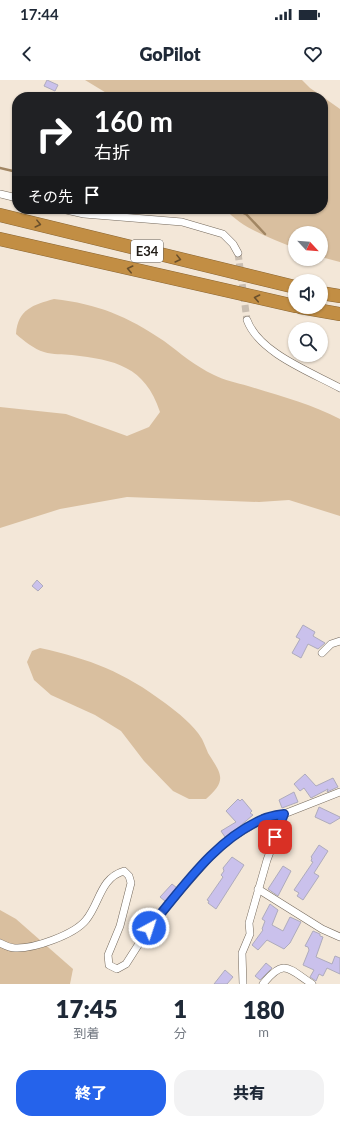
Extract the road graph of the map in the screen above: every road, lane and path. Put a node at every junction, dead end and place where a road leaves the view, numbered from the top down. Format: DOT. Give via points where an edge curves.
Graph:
graph roads {
  1 [pos="0,194"];
  2 [pos="12,197"];
  3 [pos="84,214"];
  4 [pos="0,215"];
  5 [pos="0,239"];
  6 [pos="238,253"];
  7 [pos="288,285"];
  8 [pos="328,293"];
  9 [pos="340,296"];
  10 [pos="288,304"];
  11 [pos="328,312"];
  12 [pos="340,314"];
  13 [pos="247,320"];
  14 [pos="340,388"];
  15 [pos="340,641"];
  16 [pos="322,653"];
  17 [pos="340,792"];
  18 [pos="284,814"];
  19 [pos="258,889"];
  20 [pos="340,937"];
  21 [pos="0,943"];
  22 [pos="243,984"];
  23 [pos="263,984"];
  24 [pos="311,984"];
  1 -- 2 [label="street"];
  3 -- 6 [label="street" via="182,222 223,234"];
  4 -- 7 [label="highway, E34, one-way"];
  10 -- 5 [label="highway, E34, one-way"];
  8 -- 9 [label="highway"];
  11 -- 12 [label="highway"];
  13 -- 14 [label="street" via="251,330 263,344"];
  15 -- 16 [label="street" via="331,644"];
  17 -- 18 [label="street"];
  18 -- 19 [label="street"];
  18 -- 21 [label="street" via="264,818 231,838 209,858 149,928 126,964 117,969 109,965 108,955 120,926 131,883 124,871 106,881 86,920 76,929 29,947 13,948"];
  19 -- 20 [label="street" via="322,929"];
  19 -- 22 [label="street" via="249,923 250,934 242,953"];
  23 -- 24 [label="street" via="274,970 287,968"];
}
